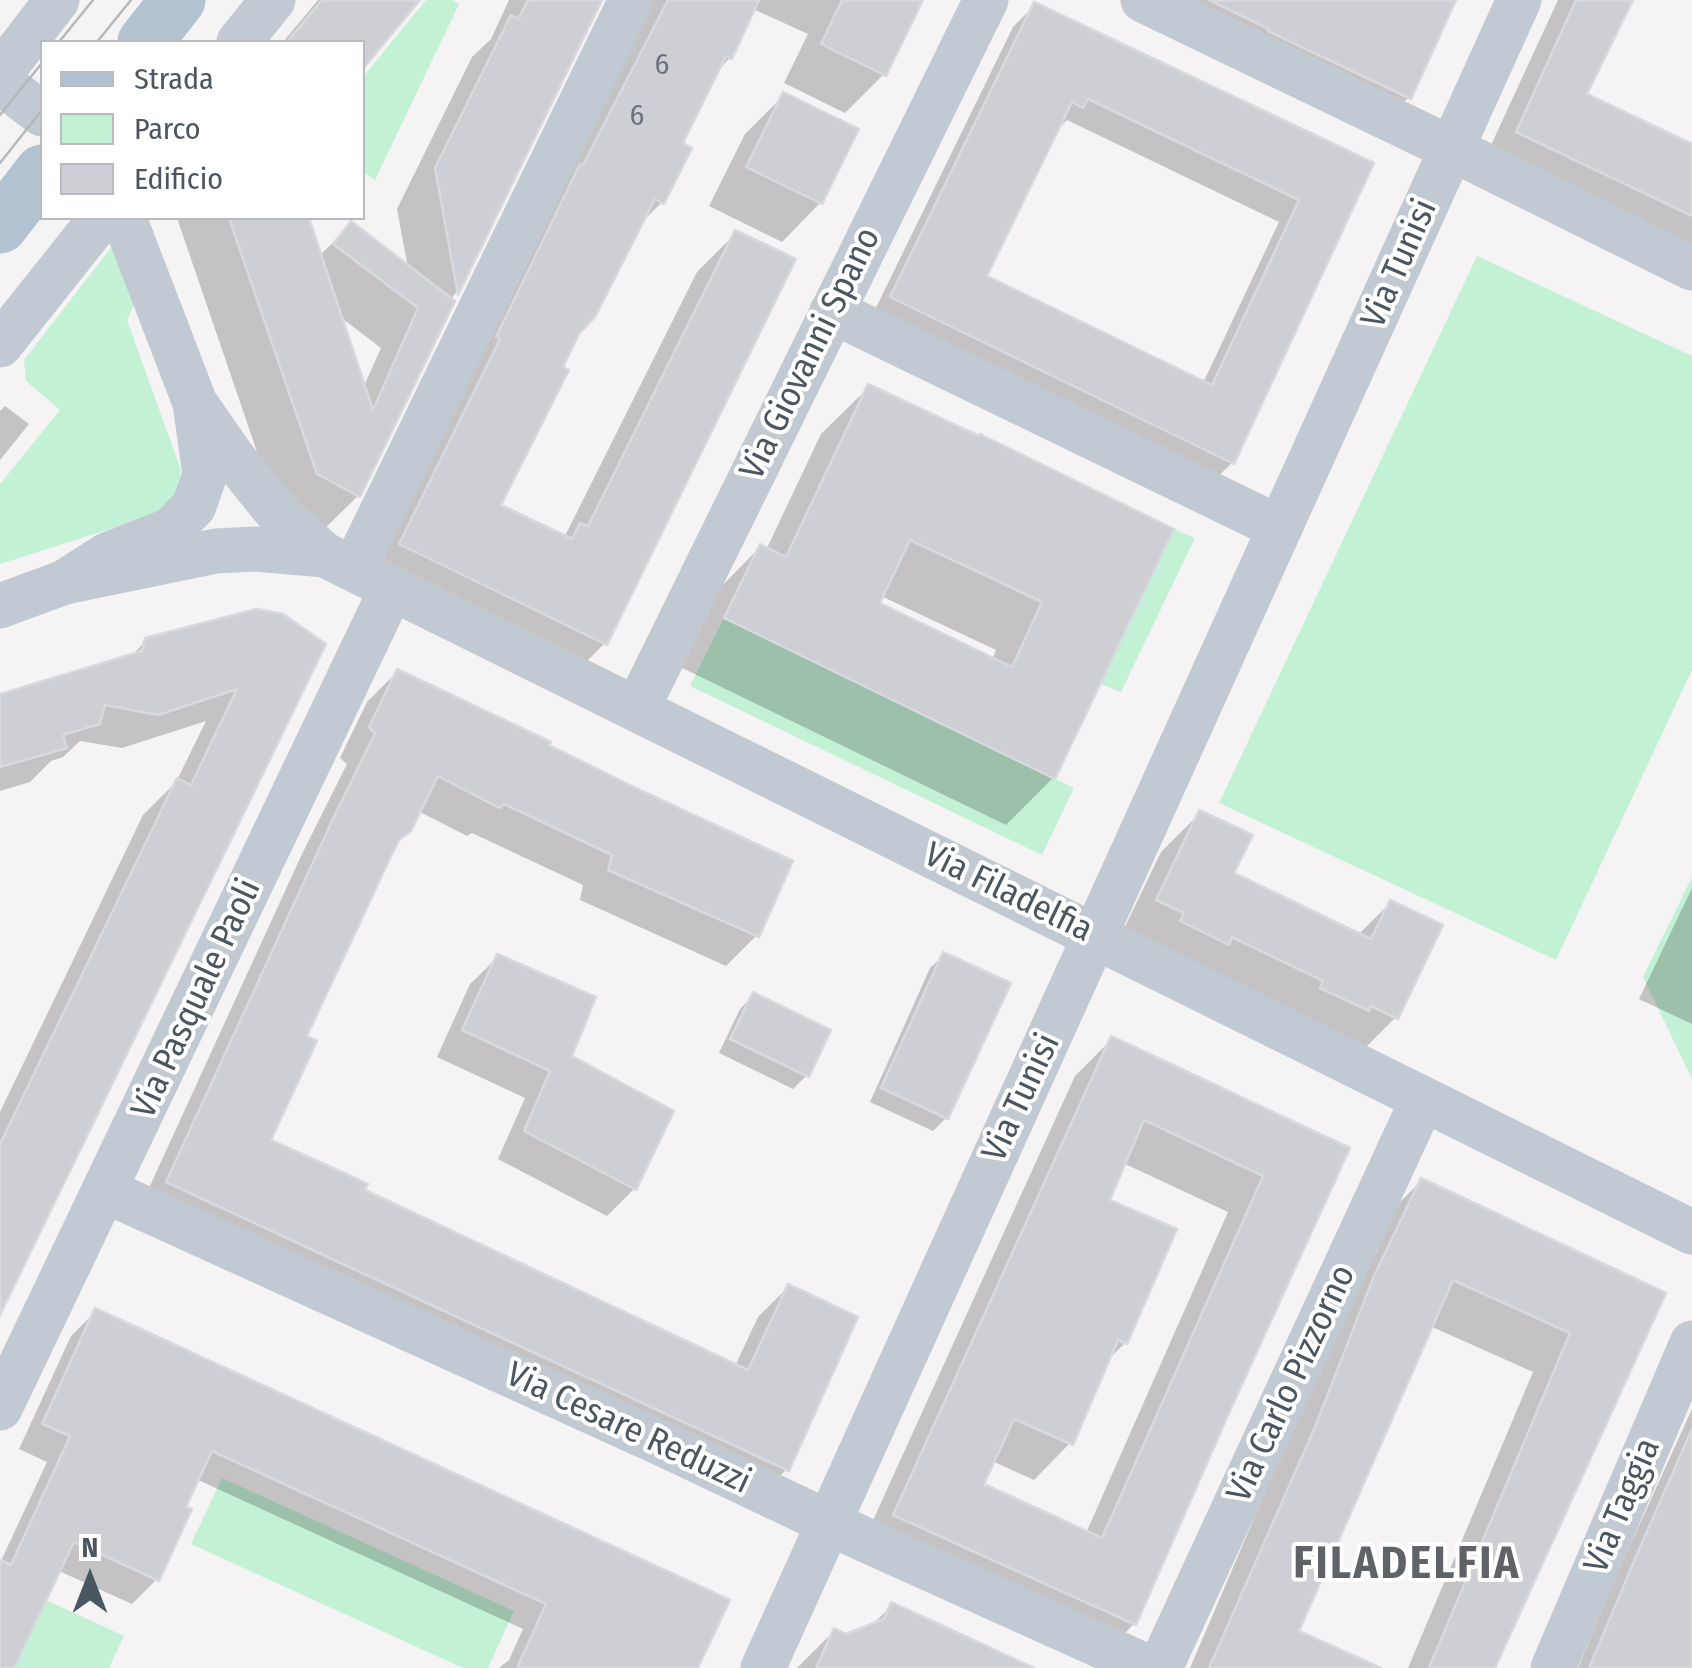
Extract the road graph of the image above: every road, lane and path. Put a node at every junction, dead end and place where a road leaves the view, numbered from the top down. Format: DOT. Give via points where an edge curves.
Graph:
graph roads {
  1 [pos="58,0"];
  2 [pos="178,0"];
  3 [pos="273,0"];
  4 [pos="632,0"];
  5 [pos="986,0"];
  6 [pos="1143,0"];
  7 [pos="1519,0"];
  8 [pos="146,40"];
  9 [pos="241,40"];
  10 [pos="0,74"];
  11 [pos="0,82"];
  12 [pos="40,112"];
  13 [pos="1452,149"];
  14 [pos="40,175"];
  15 [pos="98,220"];
  16 [pos="125,220"];
  17 [pos="0,226"];
  18 [pos="1692,268"];
  19 [pos="832,310"];
  20 [pos="0,345"];
  21 [pos="195,403"];
  22 [pos="1280,528"];
  23 [pos="357,570"];
  24 [pos="66,582"];
  25 [pos="0,606"];
  26 [pos="637,709"];
  27 [pos="1096,936"];
  28 [pos="1423,1099"];
  29 [pos="106,1191"];
  30 [pos="1692,1232"];
  31 [pos="1692,1343"];
  32 [pos="0,1408"];
  33 [pos="830,1522"];
  34 [pos="763,1668"];
  35 [pos="1150,1668"];
  36 [pos="1160,1668"];
  37 [pos="1553,1668"];
  1 -- 10 [label="street"];
  2 -- 8 [label="main road"];
  3 -- 9 [label="street"];
  4 -- 23 [label="street"];
  5 -- 19 [label="street, Via Giovanni Spano"];
  6 -- 13 [label="street"];
  7 -- 13 [label="street, Via Tunisi"];
  11 -- 12 [label="street"];
  13 -- 18 [label="street"];
  13 -- 22 [label="street, Via Tunisi"];
  14 -- 17 [label="main road"];
  15 -- 20 [label="street"];
  16 -- 21 [label="street"];
  19 -- 22 [label="street"];
  19 -- 26 [label="street, Via Giovanni Spano"];
  21 -- 23 [label="street" via="281,516"];
  21 -- 24 [label="street" via="205,474 194,506 171,530 108,555"];
  22 -- 27 [label="street, Via Tunisi"];
  23 -- 24 [label="street" via="255,549"];
  23 -- 26 [label="street, Via Filadelfia"];
  23 -- 29 [label="street, Via Pasquale Paoli"];
  24 -- 25 [label="street"];
  26 -- 27 [label="street, Via Filadelfia"];
  27 -- 28 [label="street, Via Filadelfia"];
  27 -- 33 [label="street, Via Tunisi"];
  28 -- 30 [label="street, Via Filadelfia"];
  28 -- 36 [label="street, Via Carlo Pizzorno"];
  29 -- 32 [label="street, Via Pasquale Paoli"];
  29 -- 33 [label="street, Via Cesare Reduzzi"];
  31 -- 37 [label="street, Via Taggia"];
  33 -- 34 [label="street, Via Tunisi"];
  33 -- 35 [label="street, Via Cesare Reduzzi"];
}
